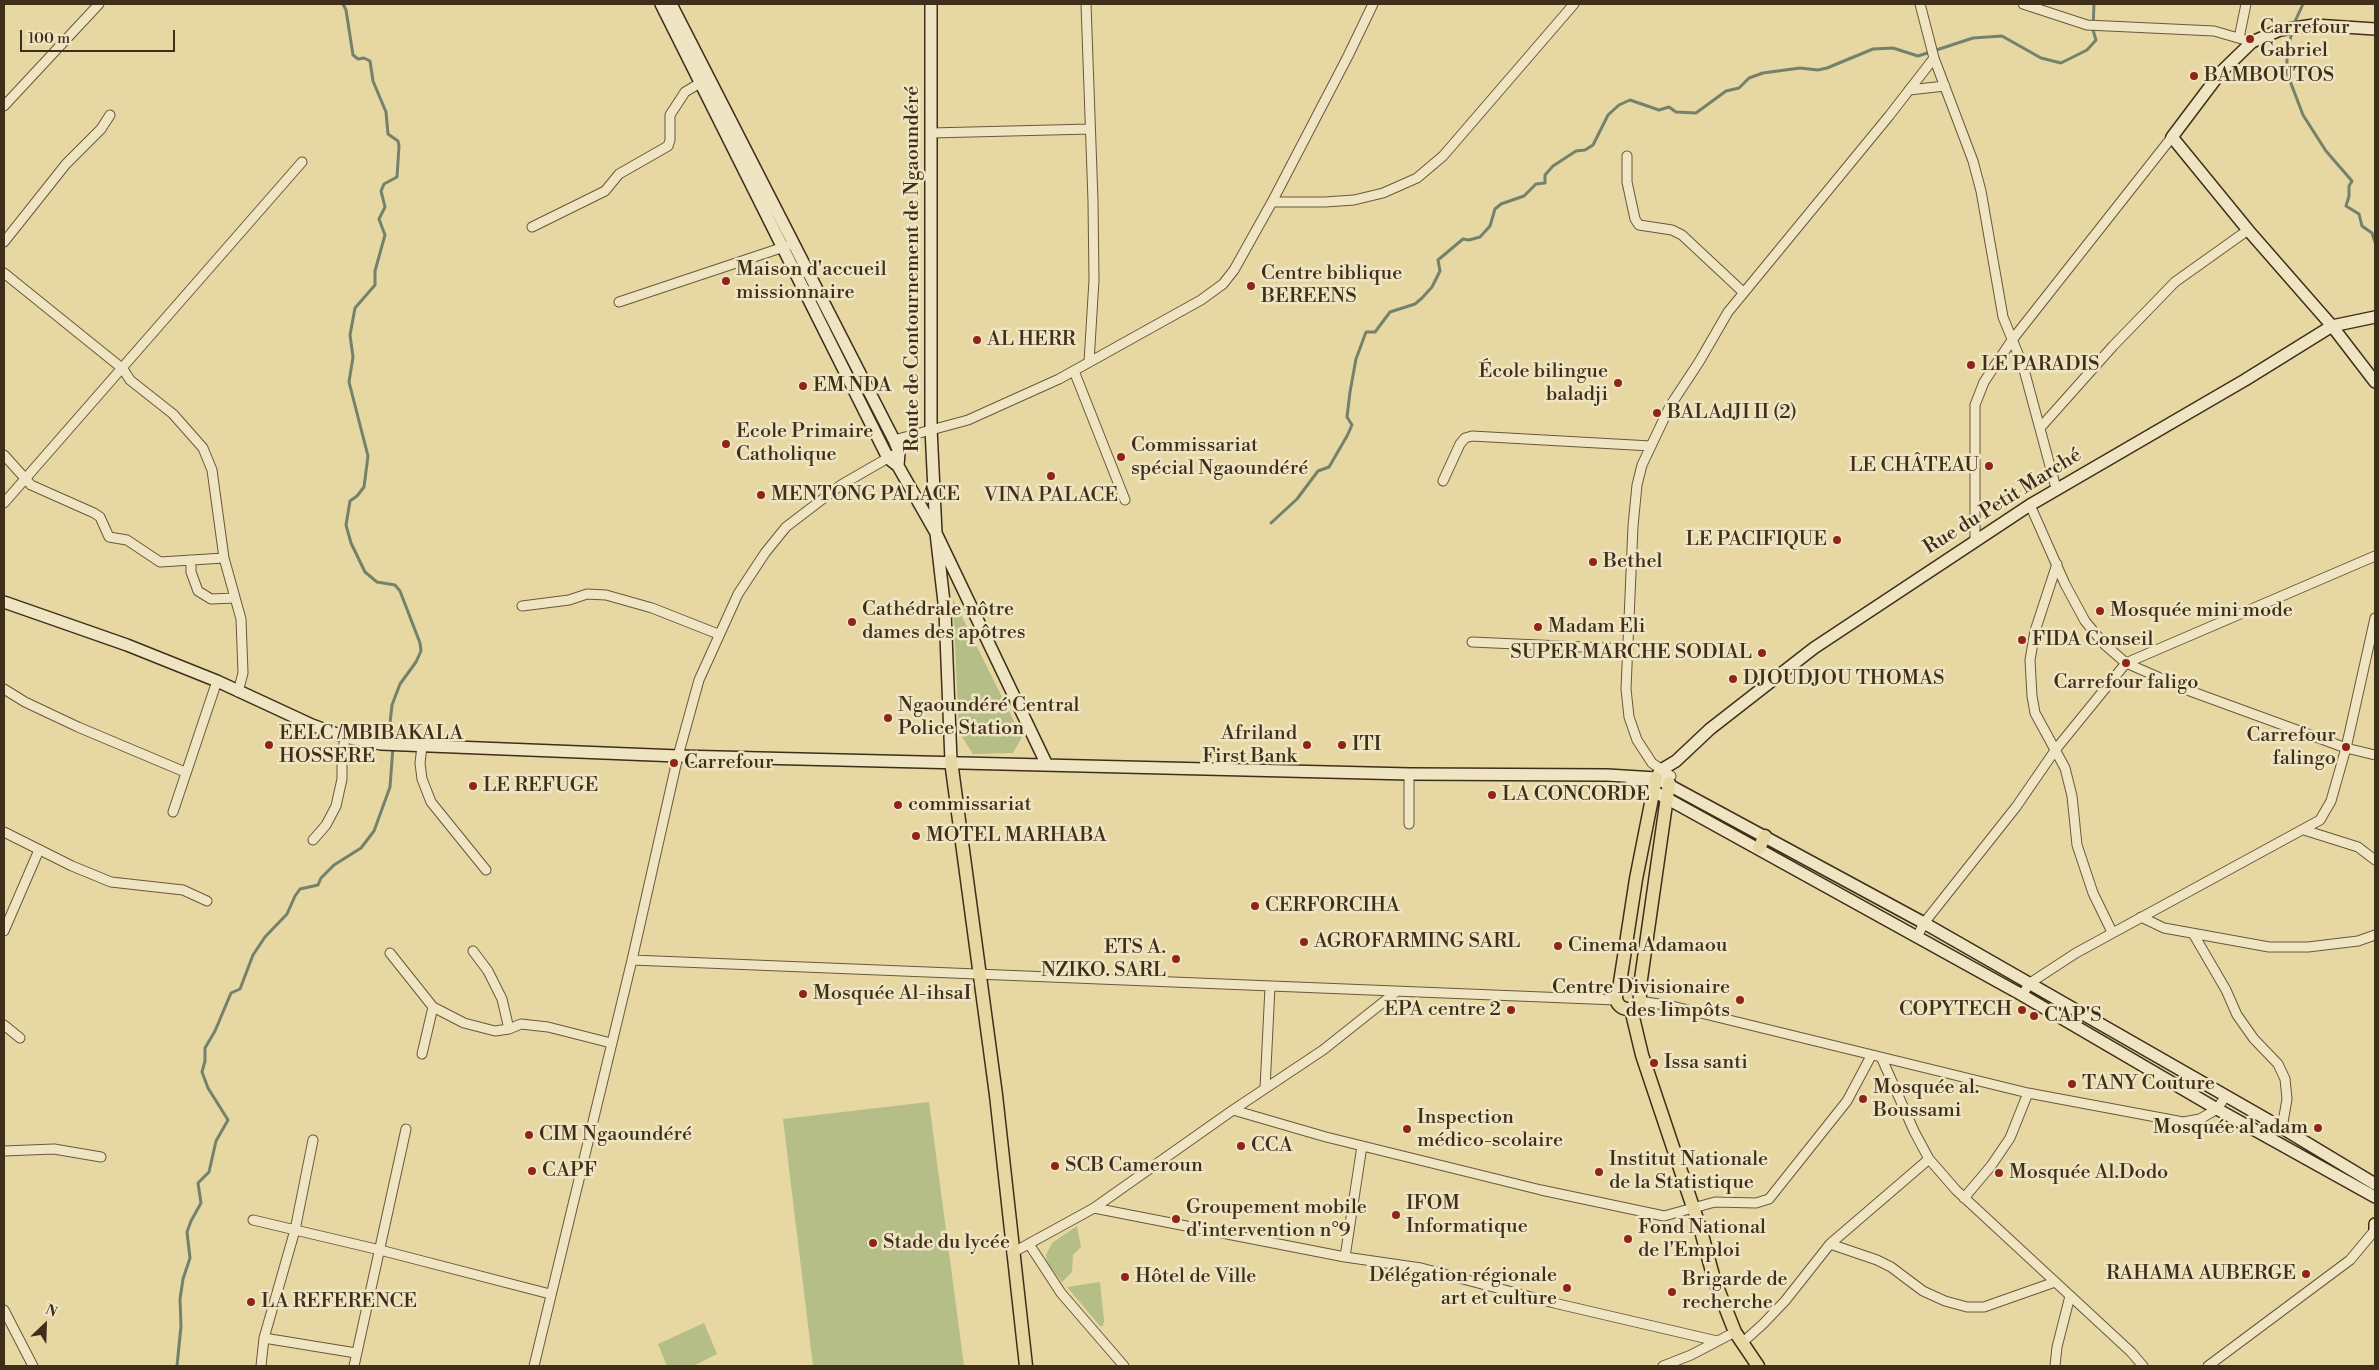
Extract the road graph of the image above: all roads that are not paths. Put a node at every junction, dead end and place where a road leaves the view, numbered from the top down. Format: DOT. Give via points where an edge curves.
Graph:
graph roads {
  1 [pos="99,4"];
  2 [pos="662,4"];
  3 [pos="671,4"];
  4 [pos="931,4"];
  5 [pos="1086,4"];
  6 [pos="1373,4"];
  7 [pos="1574,4"];
  8 [pos="1920,4"];
  9 [pos="2023,4"];
  10 [pos="2246,4"];
  11 [pos="2375,29"];
  12 [pos="2240,38"];
  13 [pos="2252,42"];
  14 [pos="1933,54"];
  15 [pos="705,81"];
  16 [pos="1945,86"];
  17 [pos="1909,90"];
  18 [pos="4,106"];
  19 [pos="110,115"];
  20 [pos="1090,129"];
  21 [pos="931,133"];
  22 [pos="2172,137"];
  23 [pos="1627,156"];
  24 [pos="302,162"];
  25 [pos="1272,202"];
  26 [pos="532,227"];
  27 [pos="2248,230"];
  28 [pos="4,242"];
  29 [pos="788,246"];
  30 [pos="4,273"];
  31 [pos="1743,292"];
  32 [pos="619,302"];
  33 [pos="2375,317"];
  34 [pos="2332,326"];
  35 [pos="2012,340"];
  36 [pos="1089,362"];
  37 [pos="123,369"];
  38 [pos="1074,371"];
  39 [pos="2375,382"];
  40 [pos="931,428"];
  41 [pos="2040,428"];
  42 [pos="894,440"];
  43 [pos="1651,446"];
  44 [pos="899,452"];
  45 [pos="4,455"];
  46 [pos="888,458"];
  47 [pos="898,466"];
  48 [pos="23,478"];
  49 [pos="1443,481"];
  50 [pos="2056,488"];
  51 [pos="1125,500"];
  52 [pos="4,503"];
  53 [pos="2030,505"];
  54 [pos="936,533"];
  55 [pos="1975,540"];
  56 [pos="2375,556"];
  57 [pos="224,558"];
  58 [pos="191,560"];
  59 [pos="2057,564"];
  60 [pos="235,598"];
  61 [pos="5,604"];
  62 [pos="522,606"];
  63 [pos="2375,618"];
  64 [pos="718,634"];
  65 [pos="1472,642"];
  66 [pos="1628,649"];
  67 [pos="2126,663"];
  68 [pos="217,681"];
  69 [pos="4,689"];
  70 [pos="238,692"];
  71 [pos="345,737"];
  72 [pos="422,746"];
  73 [pos="2346,748"];
  74 [pos="2056,749"];
  75 [pos="2375,755"];
  76 [pos="678,756"];
  77 [pos="951,762"];
  78 [pos="1046,763"];
  79 [pos="185,772"];
  80 [pos="1409,774"];
  81 [pos="1626,777"];
  82 [pos="1664,777"];
  83 [pos="1653,792"];
  84 [pos="1666,798"];
  85 [pos="173,812"];
  86 [pos="1409,824"];
  87 [pos="2304,830"];
  88 [pos="4,832"];
  89 [pos="1765,836"];
  90 [pos="314,840"];
  91 [pos="1759,848"];
  92 [pos="39,850"];
  93 [pos="2375,860"];
  94 [pos="486,870"];
  95 [pos="1636,879"];
  96 [pos="1655,883"];
  97 [pos="207,901"];
  98 [pos="2141,916"];
  99 [pos="1924,923"];
  100 [pos="4,932"];
  101 [pos="2112,932"];
  102 [pos="2194,935"];
  103 [pos="2375,935"];
  104 [pos="1917,937"];
  105 [pos="473,951"];
  106 [pos="390,953"];
  107 [pos="632,960"];
  108 [pos="980,975"];
  109 [pos="2030,983"];
  110 [pos="1270,987"];
  111 [pos="1396,992"];
  112 [pos="1618,994"];
  113 [pos="2022,996"];
  114 [pos="1636,1001"];
  115 [pos="433,1007"];
  116 [pos="4,1025"];
  117 [pos="509,1029"];
  118 [pos="20,1038"];
  119 [pos="611,1043"];
  120 [pos="422,1054"];
  121 [pos="1870,1056"];
  122 [pos="1882,1058"];
  123 [pos="1265,1088"];
  124 [pos="2028,1093"];
  125 [pos="2225,1097"];
  126 [pos="1233,1110"];
  127 [pos="2217,1110"];
  128 [pos="2282,1128"];
  129 [pos="406,1129"];
  130 [pos="313,1140"];
  131 [pos="1362,1146"];
  132 [pos="4,1151"];
  133 [pos="101,1157"];
  134 [pos="1929,1160"];
  135 [pos="2375,1184"];
  136 [pos="2375,1197"];
  137 [pos="1964,1198"];
  138 [pos="1094,1208"];
  139 [pos="1693,1209"];
  140 [pos="253,1220"];
  141 [pos="2375,1224"];
  142 [pos="295,1230"];
  143 [pos="2375,1230"];
  144 [pos="1029,1244"];
  145 [pos="1830,1244"];
  146 [pos="380,1250"];
  147 [pos="1012,1253"];
  148 [pos="1345,1257"];
  149 [pos="2055,1282"];
  150 [pos="550,1294"];
  151 [pos="2070,1296"];
  152 [pos="4,1310"];
  153 [pos="1739,1337"];
  154 [pos="264,1338"];
  155 [pos="1717,1341"];
  156 [pos="356,1353"];
  157 [pos="33,1366"];
  158 [pos="261,1366"];
  159 [pos="354,1366"];
  160 [pos="534,1366"];
  161 [pos="1026,1366"];
  162 [pos="1124,1366"];
  163 [pos="1663,1366"];
  164 [pos="1758,1366"];
  165 [pos="2056,1366"];
  166 [pos="2143,1366"];
  167 [pos="2208,1366"];
  1 -- 18 [label="street"];
  2 -- 15 [label="main road"];
  3 -- 15 [label="main road"];
  4 -- 21 [label="main road, Route de Contournement de Ngaoundéré"];
  5 -- 20 [label="street"];
  6 -- 25 [label="street"];
  7 -- 25 [label="street" via="1443,156 1417,178 1383,193 1354,200"];
  8 -- 14 [label="street"];
  9 -- 12 [label="street" via="2092,25 2214,31"];
  10 -- 12 [label="street"];
  11 -- 13 [label="main road" via="2314,25 2280,30"];
  12 -- 13 [label="street"];
  13 -- 22 [label="main road" via="2221,72"];
  14 -- 16 [label="street"];
  14 -- 17 [label="street"];
  15 -- 26 [label="street" via="685,92 670,115 668,146 619,174 605,190"];
  15 -- 29 [label="main road"];
  16 -- 17 [label="street"];
  16 -- 35 [label="street" via="1973,161 2003,317"];
  17 -- 31 [label="street"];
  19 -- 28 [label="street"];
  20 -- 21 [label="street"];
  20 -- 36 [label="street" via="1094,280"];
  21 -- 40 [label="main road, Route de Contournement de Ngaoundéré"];
  22 -- 27 [label="main road"];
  22 -- 35 [label="street"];
  23 -- 31 [label="street" via="1628,182 1639,225 1672,230 1682,236"];
  24 -- 37 [label="street"];
  25 -- 36 [label="street" via="1223,284 1201,300"];
  27 -- 34 [label="main road"];
  27 -- 41 [label="street" via="2175,282"];
  29 -- 32 [label="street"];
  29 -- 42 [label="main road"];
  29 -- 46 [label="main road"];
  30 -- 37 [label="street"];
  31 -- 43 [label="street" via="1670,406"];
  33 -- 34 [label="main road, Rue du Petit Marché"];
  34 -- 39 [label="main road"];
  34 -- 50 [label="main road, Rue du Petit Marché" via="2245,380"];
  35 -- 41 [label="street" via="2023,366"];
  35 -- 55 [label="street" via="1984,382 1975,405"];
  36 -- 38 [label="street"];
  37 -- 48 [label="street"];
  37 -- 57 [label="street" via="130,380 173,414 203,448 212,470"];
  38 -- 40 [label="street" via="968,420"];
  38 -- 51 [label="street"];
  40 -- 42 [label="street"];
  40 -- 54 [label="main road, Route de Contournement de Ngaoundéré"];
  41 -- 50 [label="street"];
  42 -- 44 [label="main road"];
  43 -- 49 [label="street" via="1472,436 1460,444"];
  43 -- 66 [label="street" via="1637,485"];
  44 -- 46 [label="street"];
  44 -- 47 [label="main road"];
  45 -- 48 [label="street"];
  46 -- 47 [label="main road"];
  46 -- 64 [label="street" via="840,485 786,527 738,594"];
  47 -- 54 [label="main road"];
  48 -- 52 [label="street"];
  48 -- 58 [label="street" via="94,513 100,517 109,537 126,540 160,562"];
  50 -- 53 [label="main road, Rue du Petit Marché"];
  53 -- 55 [label="main road, Rue du Petit Marché"];
  53 -- 59 [label="street"];
  54 -- 77 [label="main road, Route de Contournement de Ngaoundéré" via="945,611"];
  54 -- 78 [label="main road"];
  55 -- 82 [label="main road, Rue du Petit Marché" via="1814,648 1710,729"];
  56 -- 67 [label="street"];
  57 -- 58 [label="street"];
  57 -- 60 [label="street"];
  58 -- 60 [label="street" via="191,572 198,591 211,599"];
  59 -- 67 [label="street" via="2084,621"];
  59 -- 74 [label="street" via="2035,631 2030,660 2035,713"];
  60 -- 70 [label="street" via="241,619 243,654"];
  61 -- 68 [label="main road"];
  62 -- 64 [label="street" via="587,594 606,595 652,608"];
  63 -- 73 [label="street"];
  64 -- 76 [label="street" via="699,680"];
  65 -- 66 [label="street"];
  66 -- 82 [label="street" via="1626,689 1632,729"];
  67 -- 73 [label="street" via="2190,691"];
  67 -- 74 [label="street"];
  68 -- 70 [label="main road"];
  68 -- 79 [label="street"];
  69 -- 79 [label="street" via="78,727"];
  70 -- 71 [label="main road"];
  71 -- 72 [label="main road" via="381,744"];
  71 -- 90 [label="street" via="336,806"];
  72 -- 76 [label="main road"];
  72 -- 94 [label="street" via="422,779 431,802"];
  73 -- 75 [label="street"];
  73 -- 87 [label="street" via="2331,801 2320,820"];
  74 -- 99 [label="street" via="2016,807"];
  74 -- 101 [label="street" via="2072,796 2074,830 2082,865"];
  76 -- 77 [label="main road"];
  76 -- 107 [label="street"];
  77 -- 78 [label="main road"];
  77 -- 108 [label="main road"];
  78 -- 80 [label="main road"];
  79 -- 85 [label="street"];
  80 -- 81 [label="main road"];
  80 -- 86 [label="street"];
  81 -- 82 [label="main road"];
  81 -- 83 [label="main road"];
  82 -- 83 [label="main road"];
  82 -- 84 [label="main road"];
  82 -- 89 [label="main road"];
  83 -- 84 [label="main road"];
  83 -- 95 [label="main road"];
  84 -- 91 [label="main road"];
  84 -- 96 [label="main road"];
  87 -- 93 [label="street" via="2358,847"];
  87 -- 98 [label="street"];
  88 -- 92 [label="street"];
  89 -- 91 [label="main road"];
  89 -- 99 [label="main road"];
  91 -- 104 [label="main road"];
  92 -- 97 [label="street" via="111,882 183,890"];
  92 -- 100 [label="street"];
  95 -- 96 [label="main road"];
  95 -- 112 [label="main road"];
  96 -- 114 [label="main road"];
  98 -- 101 [label="street"];
  98 -- 102 [label="street" via="2164,928"];
  99 -- 104 [label="street"];
  99 -- 109 [label="main road"];
  101 -- 109 [label="street"];
  102 -- 103 [label="street" via="2269,947 2308,947 2358,941"];
  102 -- 128 [label="street" via="2238,1015 2254,1039 2278,1064 2287,1099"];
  104 -- 113 [label="main road"];
  105 -- 117 [label="street" via="502,999"];
  106 -- 115 [label="street"];
  107 -- 108 [label="street"];
  107 -- 119 [label="street"];
  108 -- 110 [label="street"];
  108 -- 147 [label="main road"];
  109 -- 113 [label="street"];
  109 -- 125 [label="main road"];
  110 -- 111 [label="street"];
  110 -- 123 [label="street"];
  111 -- 112 [label="street"];
  111 -- 123 [label="street" via="1324,1050"];
  112 -- 114 [label="main road" via="1620,1006"];
  112 -- 114 [label="main road" via="1630,986"];
  113 -- 127 [label="main road"];
  114 -- 121 [label="street" via="1672,1006"];
  114 -- 139 [label="main road" via="1642,1055"];
  115 -- 117 [label="street" via="464,1023 494,1031"];
  115 -- 120 [label="street"];
  116 -- 118 [label="street"];
  117 -- 119 [label="street" via="521,1024 548,1027"];
  119 -- 150 [label="street"];
  121 -- 122 [label="street"];
  121 -- 139 [label="street" via="1847,1101 1769,1199 1756,1204 1715,1202"];
  122 -- 124 [label="street"];
  122 -- 134 [label="street"];
  123 -- 126 [label="street"];
  124 -- 127 [label="street" via="2183,1122 2200,1120"];
  124 -- 137 [label="street" via="2010,1138"];
  125 -- 127 [label="street"];
  125 -- 128 [label="main road"];
  126 -- 131 [label="street"];
  126 -- 138 [label="street"];
  127 -- 136 [label="main road"];
  128 -- 135 [label="main road"];
  129 -- 146 [label="street"];
  130 -- 142 [label="street"];
  131 -- 139 [label="street" via="1664,1216"];
  131 -- 148 [label="street"];
  132 -- 133 [label="street" via="54,1149"];
  134 -- 137 [label="street"];
  134 -- 145 [label="street"];
  137 -- 149 [label="street"];
  138 -- 144 [label="street"];
  138 -- 148 [label="street"];
  139 -- 153 [label="main road" via="1714,1279"];
  140 -- 142 [label="street"];
  141 -- 143 [label="main road"];
  142 -- 146 [label="street"];
  142 -- 154 [label="street"];
  143 -- 167 [label="street" via="2350,1260"];
  144 -- 147 [label="street"];
  144 -- 162 [label="street" via="1061,1293"];
  145 -- 149 [label="street" via="1877,1260 1923,1291 1968,1307 1984,1308"];
  145 -- 153 [label="street" via="1763,1324"];
  146 -- 150 [label="street"];
  146 -- 156 [label="street"];
  147 -- 161 [label="main road"];
  148 -- 155 [label="street" via="1421,1268"];
  149 -- 151 [label="street"];
  150 -- 160 [label="street"];
  151 -- 165 [label="street" via="2057,1346"];
  151 -- 166 [label="street"];
  152 -- 157 [label="street"];
  153 -- 155 [label="street"];
  153 -- 164 [label="main road"];
  154 -- 156 [label="street"];
  154 -- 158 [label="street"];
  155 -- 163 [label="street"];
  156 -- 159 [label="street"];
}
